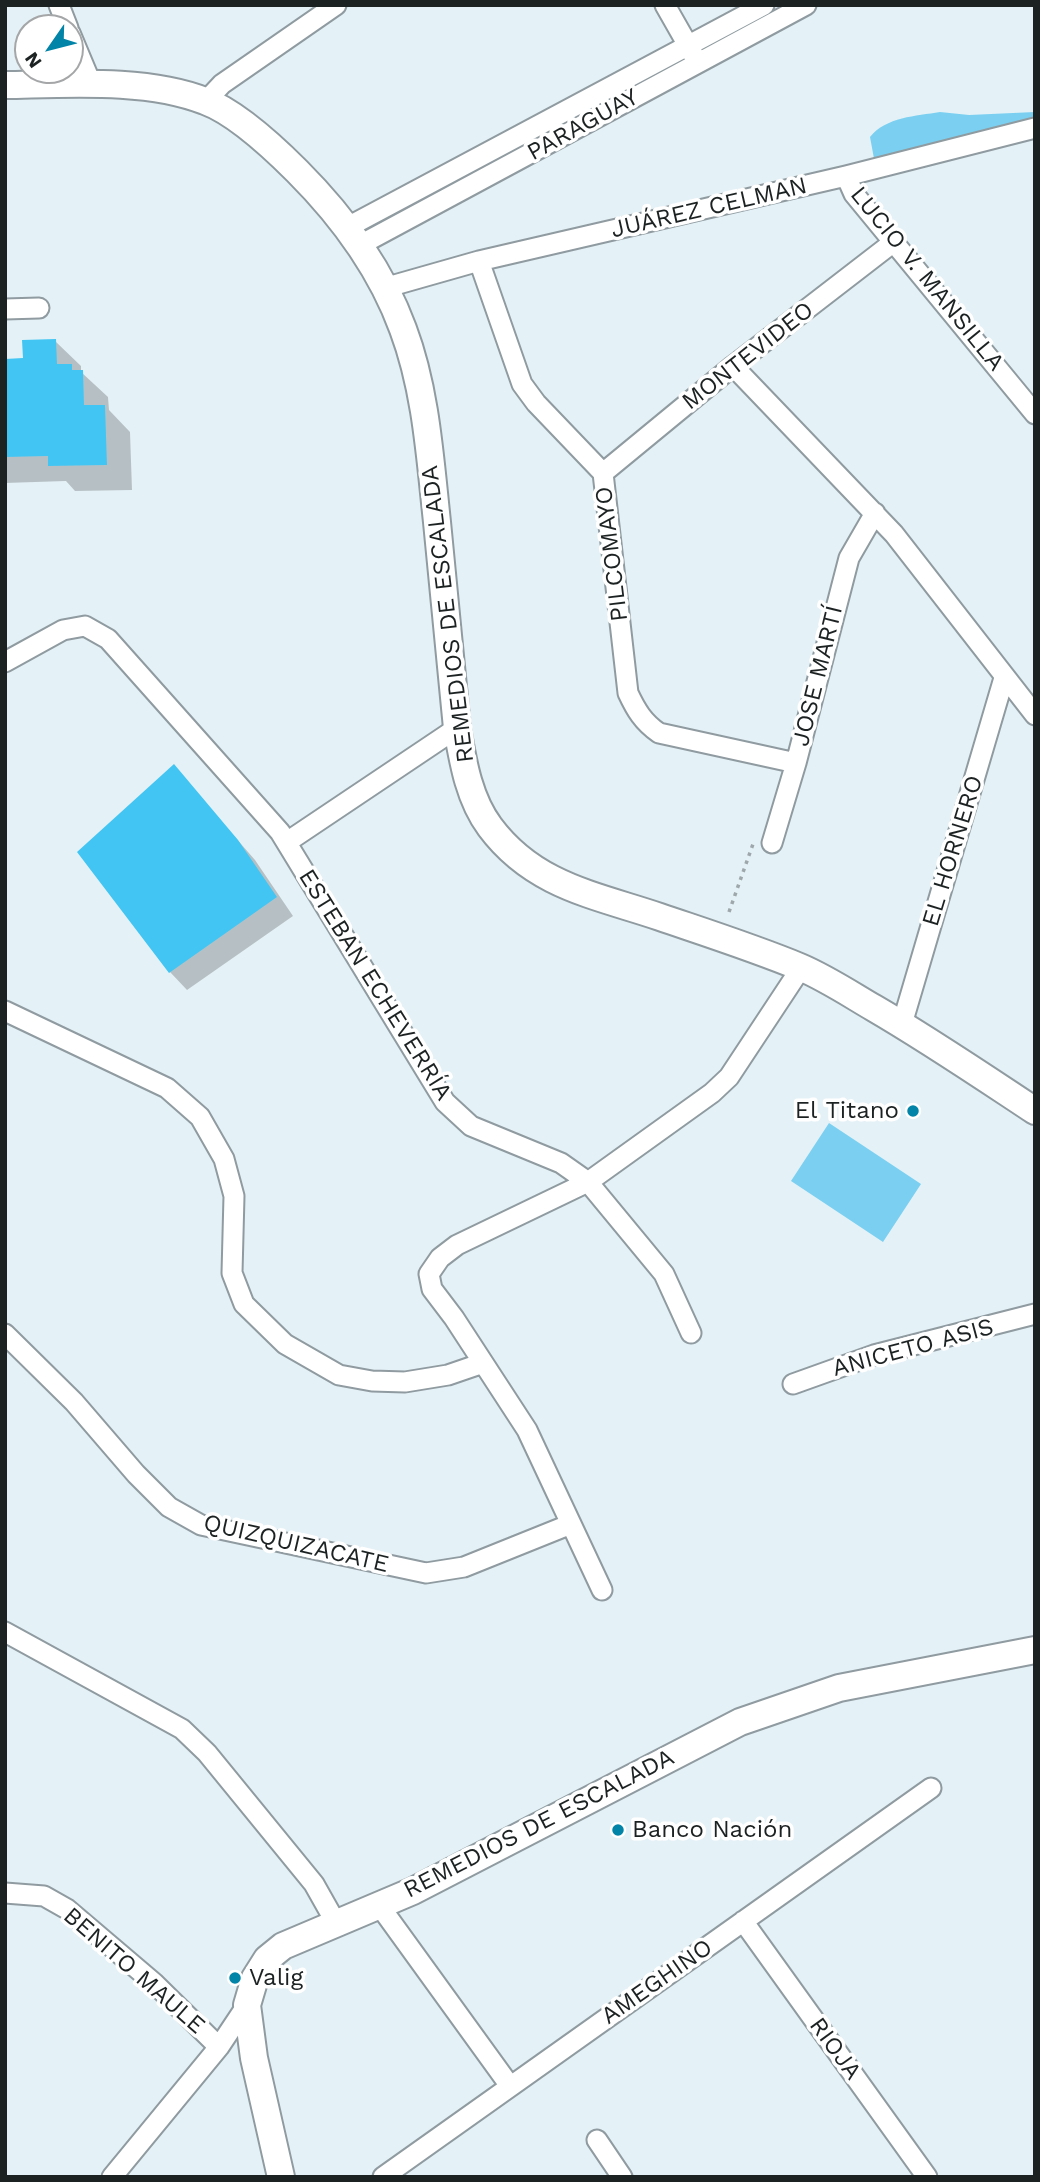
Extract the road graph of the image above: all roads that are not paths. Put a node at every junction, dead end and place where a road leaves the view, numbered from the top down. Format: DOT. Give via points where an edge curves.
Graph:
graph roads {
  1 [pos="336,5"];
  2 [pos="665,5"];
  3 [pos="764,5"];
  4 [pos="795,8"];
  5 [pos="694,54"];
  6 [pos="84,68"];
  7 [pos="90,83"];
  8 [pos="5,85"];
  9 [pos="206,101"];
  10 [pos="1035,128"];
  11 [pos="846,176"];
  12 [pos="353,237"];
  13 [pos="894,241"];
  14 [pos="480,261"];
  15 [pos="384,288"];
  16 [pos="39,308"];
  17 [pos="5,309"];
  18 [pos="733,366"];
  19 [pos="1035,414"];
  20 [pos="603,473"];
  21 [pos="875,513"];
  22 [pos="5,663"];
  23 [pos="1004,678"];
  24 [pos="1035,715"];
  25 [pos="457,728"];
  26 [pos="796,763"];
  27 [pos="287,842"];
  28 [pos="772,844"];
  29 [pos="801,968"];
  30 [pos="5,1011"];
  31 [pos="902,1024"];
  32 [pos="1035,1111"];
  33 [pos="588,1182"];
  34 [pos="1035,1314"];
  35 [pos="691,1333"];
  36 [pos="5,1334"];
  37 [pos="483,1363"];
  38 [pos="793,1384"];
  39 [pos="571,1524"];
  40 [pos="602,1590"];
  41 [pos="5,1632"];
  42 [pos="1035,1650"];
  43 [pos="931,1787"];
  44 [pos="5,1893"];
  45 [pos="379,1905"];
  46 [pos="743,1921"];
  47 [pos="336,1923"];
  48 [pos="247,2005"];
  49 [pos="219,2047"];
  50 [pos="510,2086"];
  51 [pos="597,2140"];
  52 [pos="112,2177"];
  53 [pos="281,2177"];
  54 [pos="383,2177"];
  55 [pos="622,2177"];
  56 [pos="927,2177"];
  1 -- 9 [label="street" via="222,84"];
  2 -- 5 [label="street"];
  3 -- 5 [label="street, PARAGUAY"];
  4 -- 5 [label="street, PARAGUAY"];
  5 -- 12 [label="street, PARAGUAY"];
  6 -- 7 [label="street"];
  7 -- 8 [label="main road, REMEDIOS DE ESCALADA"];
  7 -- 9 [label="main road, REMEDIOS DE ESCALADA" via="165,90"];
  9 -- 12 [label="main road, REMEDIOS DE ESCALADA" via="280,153"];
  10 -- 11 [label="street, JUÁREZ CELMAN"];
  11 -- 13 [label="street, LUCIO V. MANSILLA" via="854,194"];
  11 -- 14 [label="street, JUÁREZ CELMAN"];
  12 -- 15 [label="main road, REMEDIOS DE ESCALADA"];
  13 -- 18 [label="street, MONTEVIDEO"];
  13 -- 19 [label="street, LUCIO V. MANSILLA"];
  14 -- 15 [label="street, JUÁREZ CELMAN"];
  14 -- 20 [label="street, PILCOMAYO" via="522,383"];
  15 -- 25 [label="main road, REMEDIOS DE ESCALADA" via="417,373 429,444"];
  16 -- 17 [label="street"];
  18 -- 20 [label="street, MONTEVIDEO"];
  18 -- 21 [label="street"];
  20 -- 26 [label="street, PILCOMAYO" via="628,692 637,712 659,733"];
  21 -- 23 [label="street"];
  21 -- 26 [label="street, JOSE MARTÍ" via="849,558"];
  22 -- 27 [label="street, ESTEBAN ECHEVERRÍA" via="63,630 85,626 108,639"];
  23 -- 24 [label="street"];
  23 -- 31 [label="street, EL HORNERO"];
  25 -- 27 [label="street"];
  25 -- 29 [label="main road, REMEDIOS DE ESCALADA" via="474,799 509,850 534,869 564,886"];
  26 -- 28 [label="street, JOSE MARTÍ"];
  27 -- 33 [label="street, ESTEBAN ECHEVERRÍA" via="445,1102 471,1126 561,1163"];
  29 -- 31 [label="main road, REMEDIOS DE ESCALADA"];
  29 -- 33 [label="street" via="729,1077"];
  30 -- 37 [label="street" via="167,1088 200,1116 224,1159 234,1196 232,1273 244,1304 285,1344 339,1374 372,1381 405,1382"];
  31 -- 32 [label="main road, REMEDIOS DE ESCALADA"];
  33 -- 35 [label="street, ESTEBAN ECHEVERRÍA" via="664,1275"];
  33 -- 37 [label="street" via="457,1245 429,1274 432,1289"];
  34 -- 38 [label="street, ANICETO ASIS" via="874,1355"];
  36 -- 39 [label="street, QUIZQUIZACATE" via="169,1507 201,1525 426,1573 464,1567"];
  37 -- 39 [label="street" via="527,1430"];
  39 -- 40 [label="street"];
  41 -- 47 [label="street" via="181,1729 207,1753 314,1884"];
  42 -- 45 [label="main road, REMEDIOS DE ESCALADA" via="839,1688 740,1722"];
  43 -- 46 [label="street, AMEGHINO"];
  44 -- 49 [label="street, BENITO MAULE" via="44,1896 67,1909 154,1983"];
  45 -- 47 [label="main road, REMEDIOS DE ESCALADA"];
  45 -- 50 [label="street"];
  46 -- 50 [label="street, AMEGHINO"];
  46 -- 56 [label="street, RIOJA"];
  47 -- 48 [label="main road, REMEDIOS DE ESCALADA" via="283,1946 267,1959"];
  48 -- 49 [label="street"];
  48 -- 53 [label="main road, REMEDIOS DE ESCALADA"];
  49 -- 52 [label="street"];
  50 -- 54 [label="street, AMEGHINO"];
  51 -- 55 [label="street"];
}
